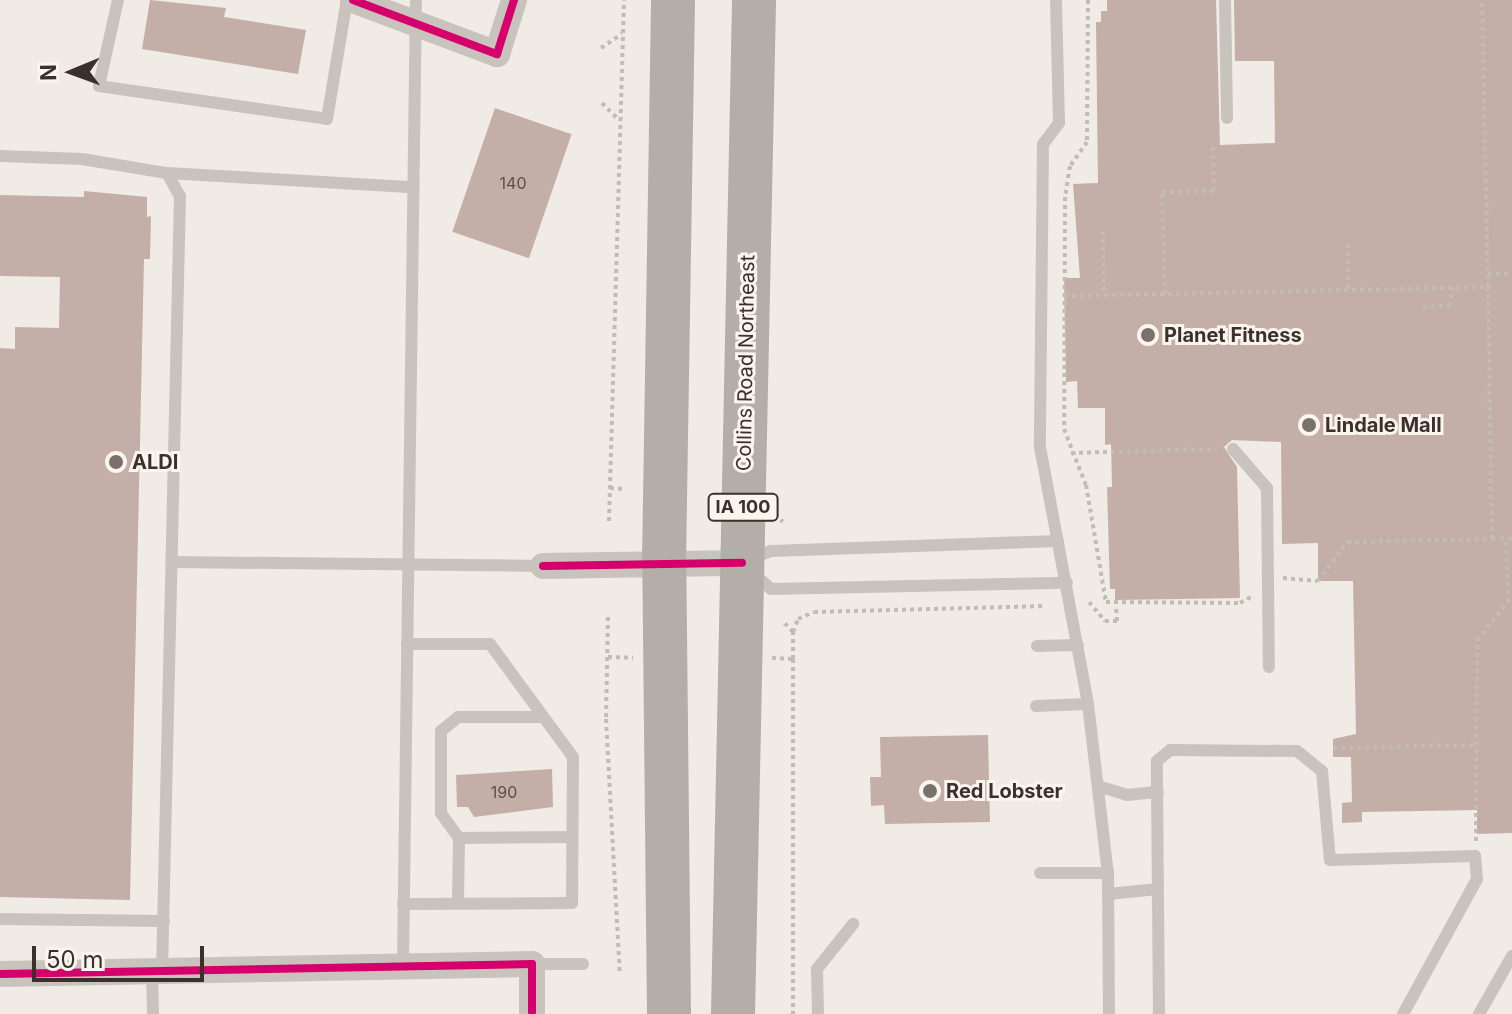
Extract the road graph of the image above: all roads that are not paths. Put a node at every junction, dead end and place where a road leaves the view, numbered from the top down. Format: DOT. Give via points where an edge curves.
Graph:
graph roads {
  1 [pos="118,0"];
  2 [pos="350,0"];
  3 [pos="514,0"];
  4 [pos="673,0"];
  5 [pos="754,0"];
  6 [pos="1056,0"];
  7 [pos="1225,0"];
  8 [pos="416,10"];
  9 [pos="1227,118"];
  10 [pos="0,156"];
  11 [pos="167,173"];
  12 [pos="413,187"];
  13 [pos="1233,449"];
  14 [pos="1058,541"];
  15 [pos="172,562"];
  16 [pos="408,562"];
  17 [pos="664,563"];
  18 [pos="742,563"];
  19 [pos="543,566"];
  20 [pos="1067,583"];
  21 [pos="407,644"];
  22 [pos="1078,645"];
  23 [pos="1037,646"];
  24 [pos="1269,667"];
  25 [pos="1088,704"];
  26 [pos="1036,706"];
  27 [pos="543,717"];
  28 [pos="1098,786"];
  29 [pos="1158,792"];
  30 [pos="572,837"];
  31 [pos="459,838"];
  32 [pos="1040,873"];
  33 [pos="1108,873"];
  34 [pos="1158,889"];
  35 [pos="1108,894"];
  36 [pos="458,903"];
  37 [pos="403,904"];
  38 [pos="0,919"];
  39 [pos="164,921"];
  40 [pos="853,924"];
  41 [pos="1512,956"];
  42 [pos="403,964"];
  43 [pos="532,964"];
  44 [pos="583,964"];
  45 [pos="157,970"];
  46 [pos="0,974"];
  47 [pos="532,1012"];
  48 [pos="153,1014"];
  49 [pos="669,1014"];
  50 [pos="733,1014"];
  51 [pos="818,1014"];
  52 [pos="1109,1014"];
  53 [pos="1159,1014"];
  54 [pos="1403,1014"];
  55 [pos="1479,1014"];
  1 -- 2 [label="lane" via="99,86 327,119"];
  2 -- 8 [label="street"];
  3 -- 8 [label="street" via="497,54"];
  4 -- 17 [label="highway"];
  5 -- 18 [label="highway, Collins Road Northeast / IA 100"];
  6 -- 14 [label="lane" via="1059,123 1043,144 1040,447"];
  7 -- 9 [label="lane"];
  8 -- 12 [label="lane"];
  10 -- 11 [label="lane" via="82,159"];
  11 -- 12 [label="lane"];
  11 -- 15 [label="lane" via="180,196"];
  12 -- 16 [label="lane"];
  13 -- 24 [label="lane" via="1267,488"];
  14 -- 18 [label="lane" via="771,551"];
  14 -- 20 [label="lane"];
  15 -- 16 [label="lane"];
  15 -- 39 [label="lane"];
  16 -- 19 [label="lane"];
  16 -- 21 [label="lane"];
  17 -- 18 [label="street"];
  17 -- 19 [label="street"];
  17 -- 49 [label="highway"];
  18 -- 20 [label="lane" via="771,589"];
  18 -- 50 [label="highway, Collins Road Northeast / IA 100"];
  20 -- 22 [label="lane"];
  21 -- 27 [label="lane" via="490,644"];
  21 -- 37 [label="lane"];
  22 -- 23 [label="lane"];
  22 -- 25 [label="lane"];
  25 -- 26 [label="lane"];
  25 -- 28 [label="lane"];
  27 -- 30 [label="lane" via="573,757"];
  27 -- 31 [label="lane" via="458,717 441,731 441,813"];
  28 -- 29 [label="lane" via="1127,795"];
  28 -- 33 [label="lane"];
  29 -- 34 [label="lane"];
  29 -- 54 [label="lane" via="1157,761 1170,750 1297,751 1322,771 1330,860 1475,856 1477,879"];
  30 -- 31 [label="lane"];
  30 -- 36 [label="lane" via="572,903"];
  31 -- 36 [label="lane"];
  32 -- 33 [label="lane"];
  33 -- 35 [label="lane"];
  34 -- 35 [label="lane"];
  34 -- 53 [label="lane"];
  35 -- 52 [label="lane"];
  36 -- 37 [label="lane"];
  37 -- 42 [label="lane"];
  38 -- 39 [label="lane"];
  39 -- 45 [label="lane"];
  40 -- 51 [label="lane" via="817,969"];
  41 -- 55 [label="lane"];
  42 -- 43 [label="street"];
  42 -- 45 [label="street"];
  43 -- 44 [label="lane"];
  43 -- 47 [label="street"];
  45 -- 46 [label="street"];
  45 -- 48 [label="lane"];
}
